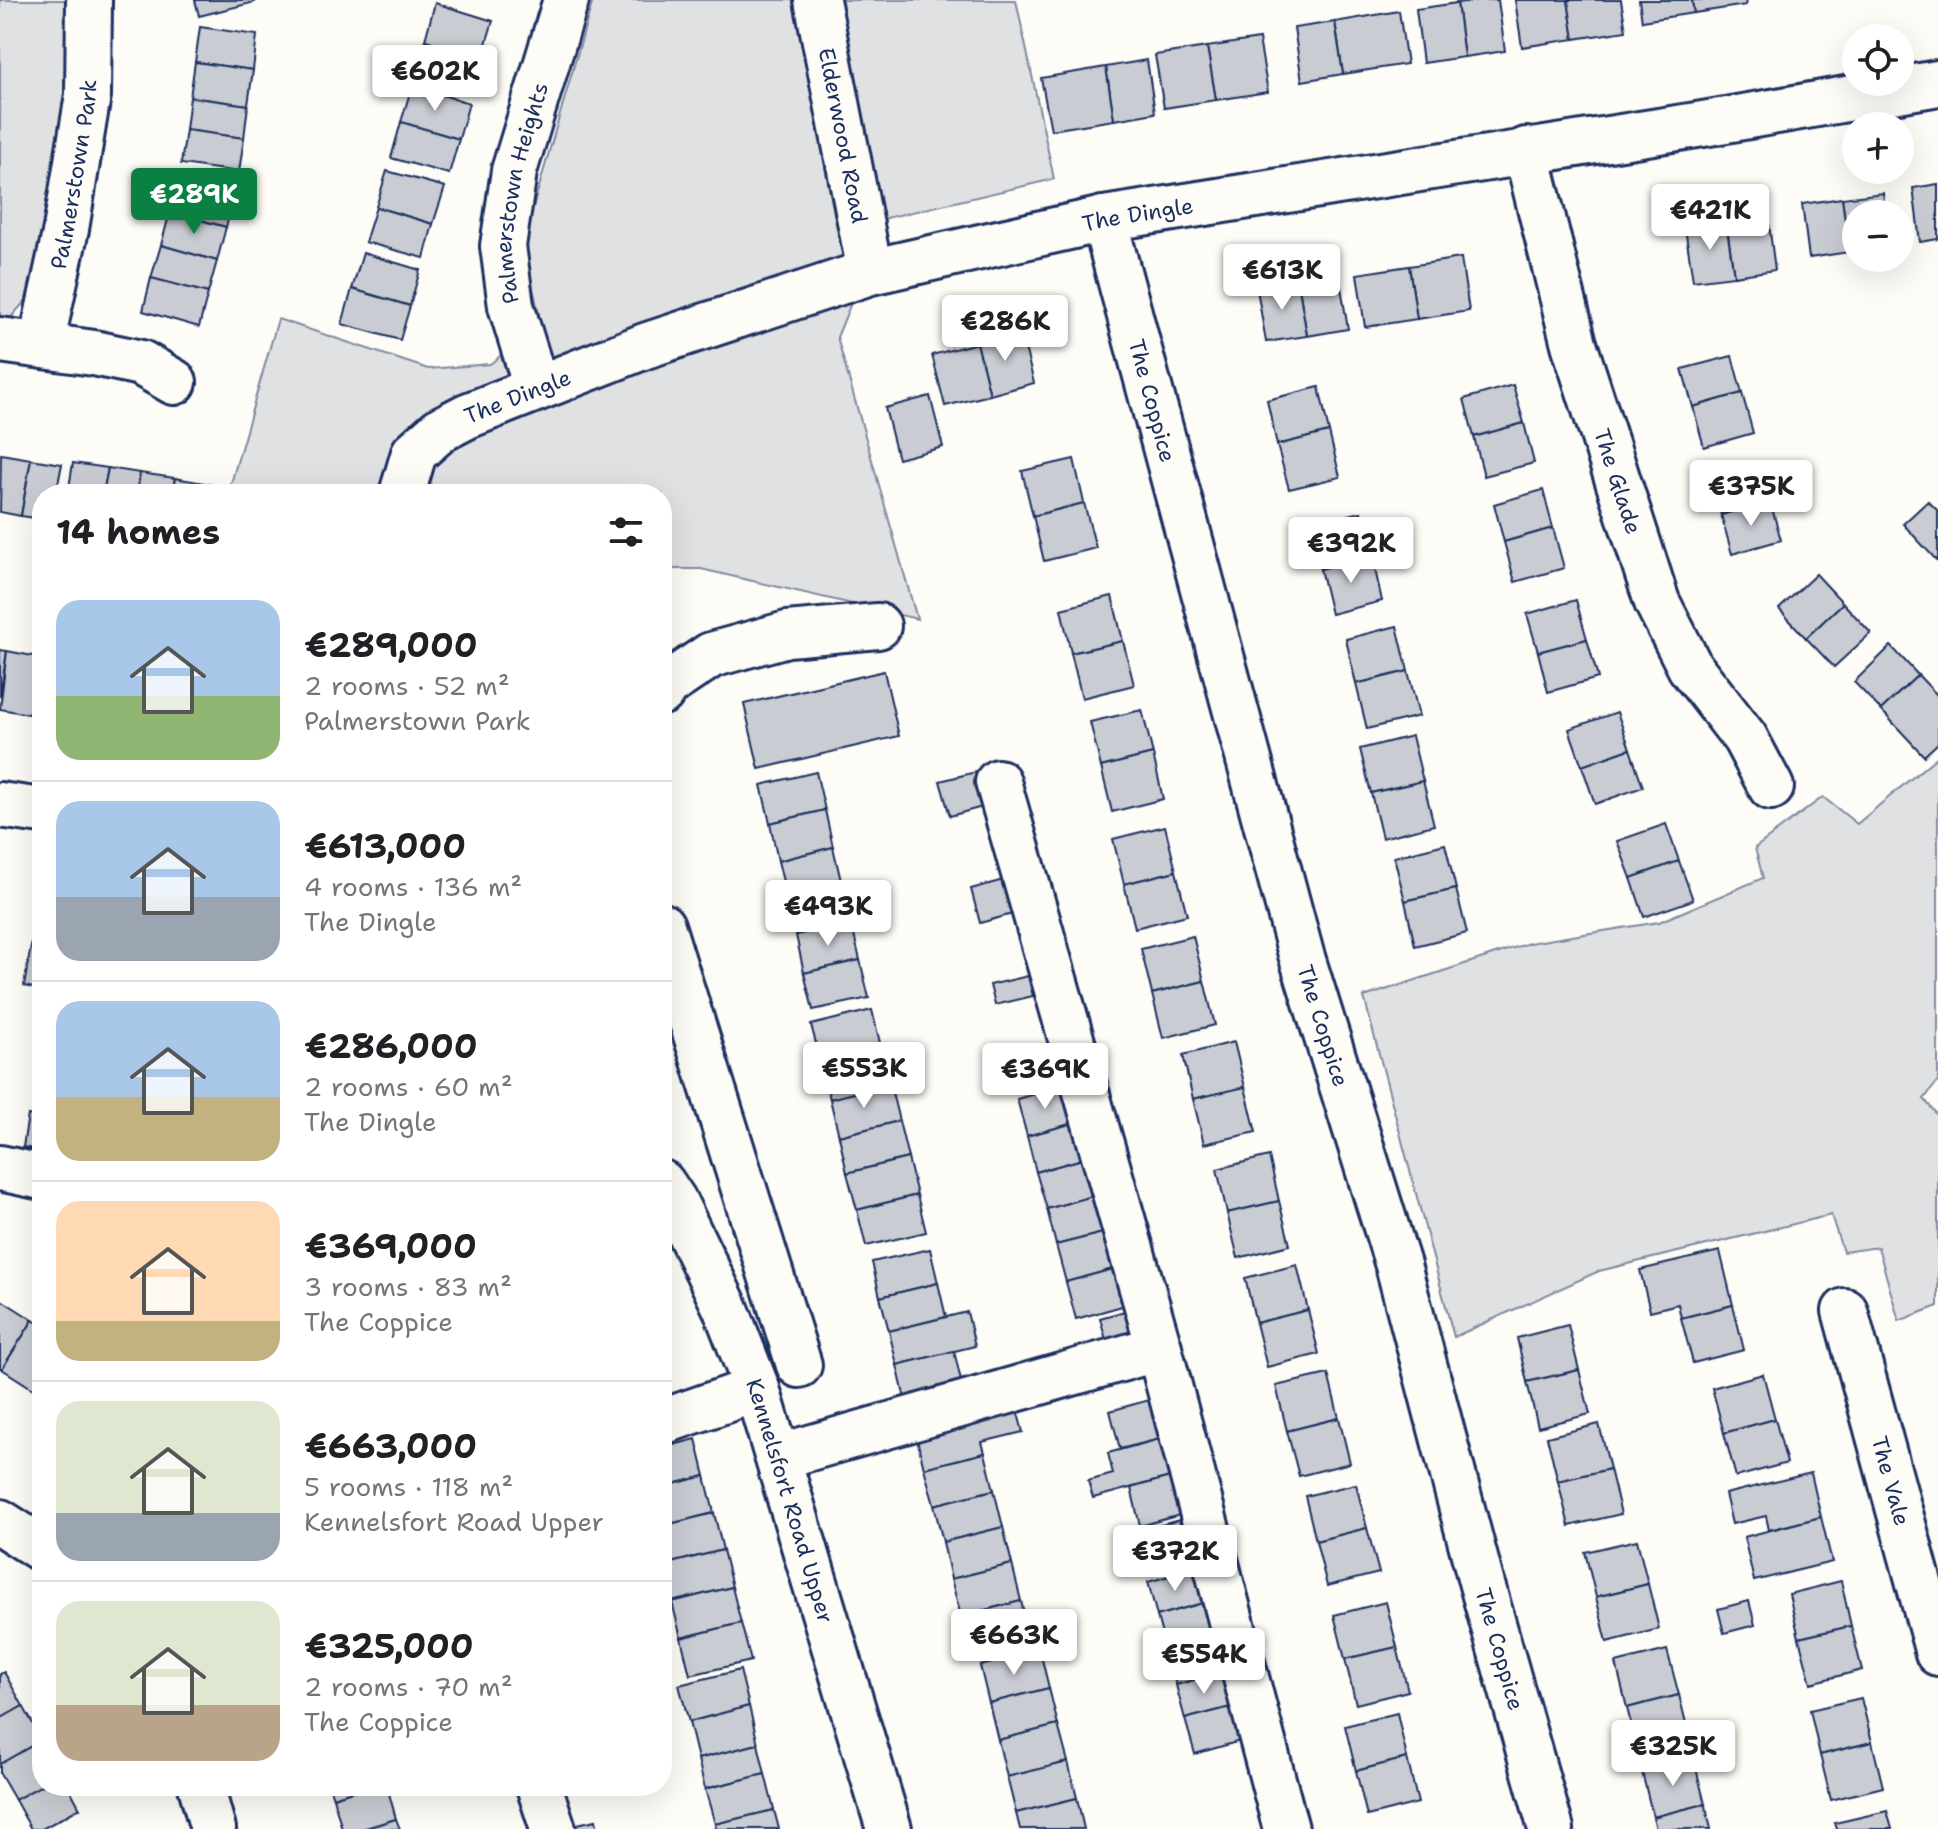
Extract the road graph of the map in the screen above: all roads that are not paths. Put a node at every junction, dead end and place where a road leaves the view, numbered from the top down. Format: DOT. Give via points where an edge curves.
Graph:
graph roads {
  1 [pos="89,0"];
  2 [pos="566,0"];
  3 [pos="817,0"];
  4 [pos="1938,83"];
  5 [pos="1526,150"];
  6 [pos="1104,219"];
  7 [pos="870,272"];
  8 [pos="20,343"];
  9 [pos="174,382"];
  10 [pos="536,387"];
  11 [pos="405,484"];
  12 [pos="878,626"];
  13 [pos="672,683"];
  14 [pos="998,782"];
  15 [pos="1771,787"];
  16 [pos="0,805"];
  17 [pos="32,810"];
  18 [pos="672,958"];
  19 [pos="0,1168"];
  20 [pos="32,1175"];
  21 [pos="672,1198"];
  22 [pos="1845,1311"];
  23 [pos="1159,1348"];
  24 [pos="799,1365"];
  25 [pos="757,1389"];
  26 [pos="672,1419"];
  27 [pos="778,1457"];
  28 [pos="0,1522"];
  29 [pos="32,1543"];
  30 [pos="1938,1653"];
  31 [pos="204,1796"];
  32 [pos="542,1796"];
  33 [pos="213,1829"];
  34 [pos="553,1829"];
  35 [pos="889,1829"];
  36 [pos="1286,1829"];
  37 [pos="1551,1829"];
  1 -- 8 [label="street, Palmerstown Park" via="88,95 66,229"];
  2 -- 10 [label="street, Palmerstown Heights" via="514,171 503,246 511,306"];
  3 -- 7 [label="street, Elderwood Road"];
  4 -- 5 [label="street, The Dingle"];
  5 -- 6 [label="street, The Dingle"];
  5 -- 15 [label="street, The Glade" via="1574,344 1657,602 1690,667 1745,738"];
  6 -- 7 [label="street, The Dingle"];
  6 -- 37 [label="street, The Coppice" via="1301,954 1398,1265"];
  7 -- 10 [label="street, The Dingle"];
  8 -- 9 [label="street, Palmerstown Park" via="141,363"];
  10 -- 11 [label="street, The Dingle" via="440,430 414,453"];
  12 -- 13 [label="street" via="787,634 711,655"];
  14 -- 23 [label="street"];
  16 -- 17 [label="street"];
  18 -- 24 [label="street"];
  19 -- 20 [label="street"];
  21 -- 25 [label="street, Kennelsfort Road Upper" via="726,1309"];
  22 -- 30 [label="street, The Vale"];
  23 -- 27 [label="street"];
  23 -- 36 [label="street"];
  25 -- 26 [label="street"];
  25 -- 27 [label="street, Kennelsfort Road Upper"];
  27 -- 35 [label="street, Kennelsfort Road Upper"];
  28 -- 29 [label="street"];
  31 -- 33 [label="street"];
  32 -- 34 [label="street"];
}
